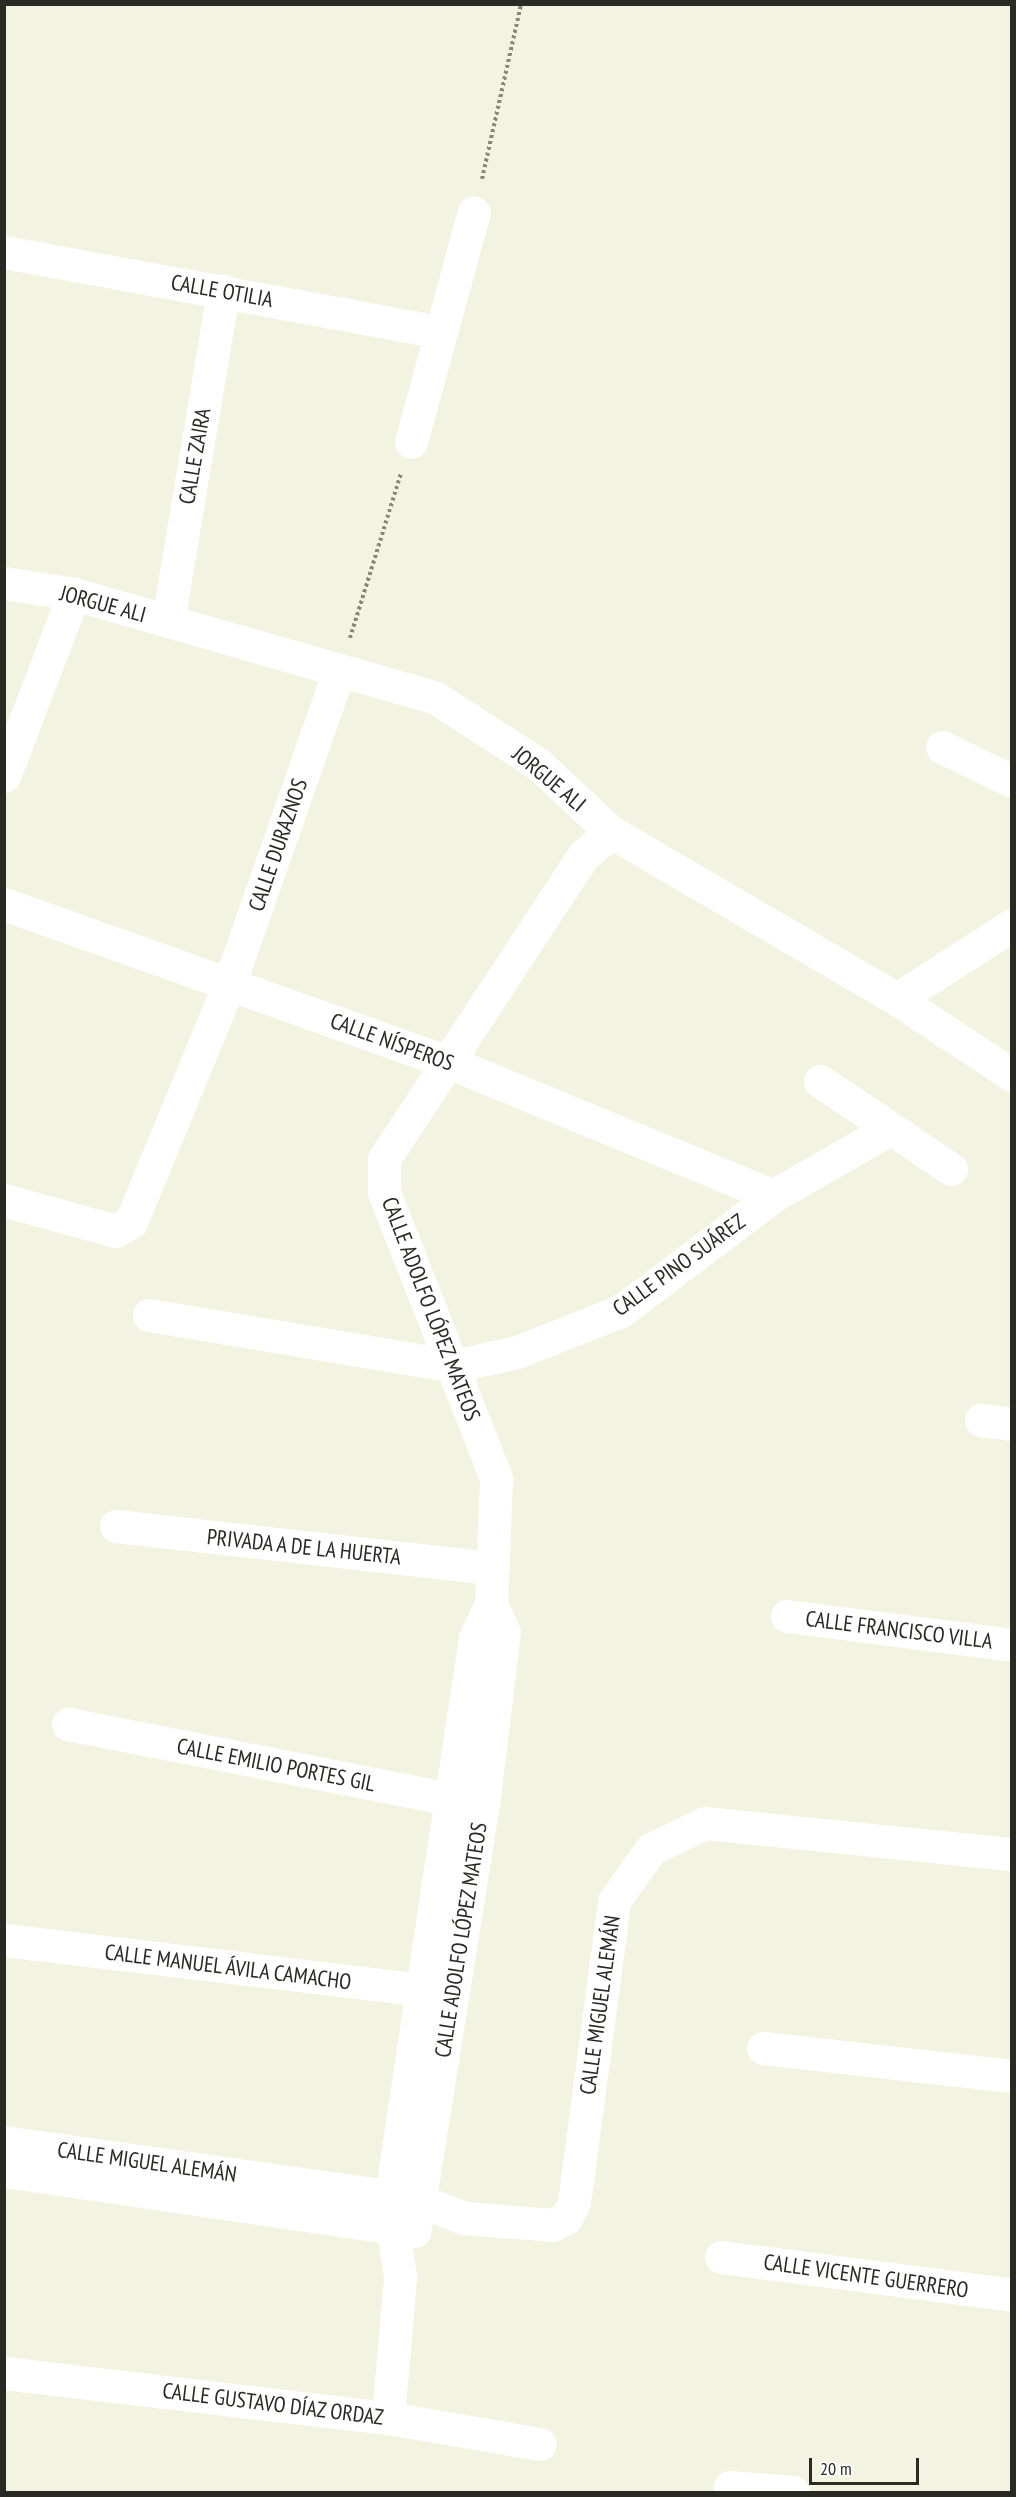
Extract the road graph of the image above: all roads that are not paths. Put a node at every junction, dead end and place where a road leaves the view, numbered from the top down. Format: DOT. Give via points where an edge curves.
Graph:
graph roads {
  1 [pos="474,212"];
  2 [pos="4,252"];
  3 [pos="223,291"];
  4 [pos="438,332"];
  5 [pos="411,442"];
  6 [pos="4,583"];
  7 [pos="74,594"];
  8 [pos="168,621"];
  9 [pos="339,673"];
  10 [pos="942,747"];
  11 [pos="4,776"];
  12 [pos="1011,781"];
  13 [pos="611,832"];
  14 [pos="4,904"];
  15 [pos="1011,925"];
  16 [pos="230,982"];
  17 [pos="897,999"];
  18 [pos="446,1062"];
  19 [pos="1011,1075"];
  20 [pos="820,1081"];
  21 [pos="888,1130"];
  22 [pos="951,1169"];
  23 [pos="773,1196"];
  24 [pos="4,1200"];
  25 [pos="149,1315"];
  26 [pos="454,1366"];
  27 [pos="116,1526"];
  28 [pos="493,1568"];
  29 [pos="787,1616"];
  30 [pos="1011,1645"];
  31 [pos="68,1724"];
  32 [pos="468,1803"];
  33 [pos="1011,1854"];
  34 [pos="4,1940"];
  35 [pos="436,1992"];
  36 [pos="763,2048"];
  37 [pos="1011,2076"];
  38 [pos="4,2142"];
  39 [pos="4,2171"];
  40 [pos="407,2198"];
  41 [pos="348,2205"];
  42 [pos="464,2218"];
  43 [pos="404,2230"];
  44 [pos="721,2257"];
  45 [pos="1011,2295"];
  46 [pos="4,2373"];
  47 [pos="388,2418"];
  48 [pos="540,2444"];
  49 [pos="730,2487"];
  50 [pos="794,2493"];
  1 -- 4 [label="street"];
  2 -- 3 [label="street, CALLE OTILIA"];
  3 -- 4 [label="street, CALLE OTILIA"];
  3 -- 8 [label="street, CALLE ZAIRA"];
  4 -- 5 [label="street"];
  6 -- 7 [label="street, JORGUE ALI"];
  7 -- 8 [label="street, JORGUE ALI"];
  7 -- 11 [label="street"];
  8 -- 9 [label="street, JORGUE ALI"];
  9 -- 13 [label="street, JORGUE ALI" via="436,698 538,764"];
  9 -- 16 [label="street, CALLE DURAZNOS"];
  10 -- 12 [label="street"];
  13 -- 17 [label="street, JORGUE ALI"];
  13 -- 18 [label="street, CALLE ADOLFO LÓPEZ MATEOS" via="584,855"];
  14 -- 16 [label="street, CALLE NÍSPEROS"];
  15 -- 17 [label="street"];
  16 -- 18 [label="street, CALLE NÍSPEROS"];
  16 -- 24 [label="street, CALLE DURAZNOS" via="131,1222 114,1231"];
  17 -- 19 [label="street, JORGUE ALI"];
  18 -- 23 [label="street, CALLE NÍSPEROS"];
  18 -- 26 [label="street, CALLE ADOLFO LÓPEZ MATEOS" via="384,1159 384,1192"];
  20 -- 21 [label="street"];
  21 -- 22 [label="street"];
  21 -- 23 [label="street, CALLE PINO SUÁREZ"];
  23 -- 26 [label="street, CALLE PINO SUÁREZ" via="621,1311 517,1352"];
  25 -- 26 [label="street"];
  26 -- 28 [label="street, CALLE ADOLFO LÓPEZ MATEOS" via="496,1478"];
  27 -- 28 [label="street, PRIVADA A DE LA HUERTA"];
  28 -- 32 [label="street, CALLE ADOLFO LÓPEZ MATEOS" via="491,1604 475,1638"];
  29 -- 30 [label="street, CALLE FRANCISCO VILLA"];
  31 -- 32 [label="street, CALLE EMILIO PORTES GIL"];
  32 -- 35 [label="street, CALLE ADOLFO LÓPEZ MATEOS"];
  33 -- 42 [label="street, CALLE MIGUEL ALEMÁN" via="705,1823 651,1849 614,1901 574,2202 566,2218 552,2225"];
  34 -- 35 [label="street, CALLE MANUEL ÁVILA CAMACHO"];
  35 -- 40 [label="street, CALLE ADOLFO LÓPEZ MATEOS"];
  36 -- 37 [label="street"];
  38 -- 41 [label="street, CALLE MIGUEL ALEMÁN"];
  39 -- 41 [label="street, CALLE MIGUEL ALEMÁN"];
  40 -- 41 [label="street, CALLE MIGUEL ALEMÁN"];
  40 -- 42 [label="street, CALLE MIGUEL ALEMÁN"];
  40 -- 43 [label="street, CALLE ADOLFO LÓPEZ MATEOS"];
  41 -- 43 [label="street, CALLE MIGUEL ALEMÁN"];
  42 -- 43 [label="street, CALLE MIGUEL ALEMÁN"];
  43 -- 47 [label="street, CALLE ADOLFO LÓPEZ MATEOS"];
  44 -- 45 [label="street, CALLE VICENTE GUERRERO"];
  46 -- 47 [label="street, CALLE GUSTAVO DÍAZ ORDAZ"];
  47 -- 48 [label="street, CALLE GUSTAVO DÍAZ ORDAZ"];
  49 -- 50 [label="street"];
}
